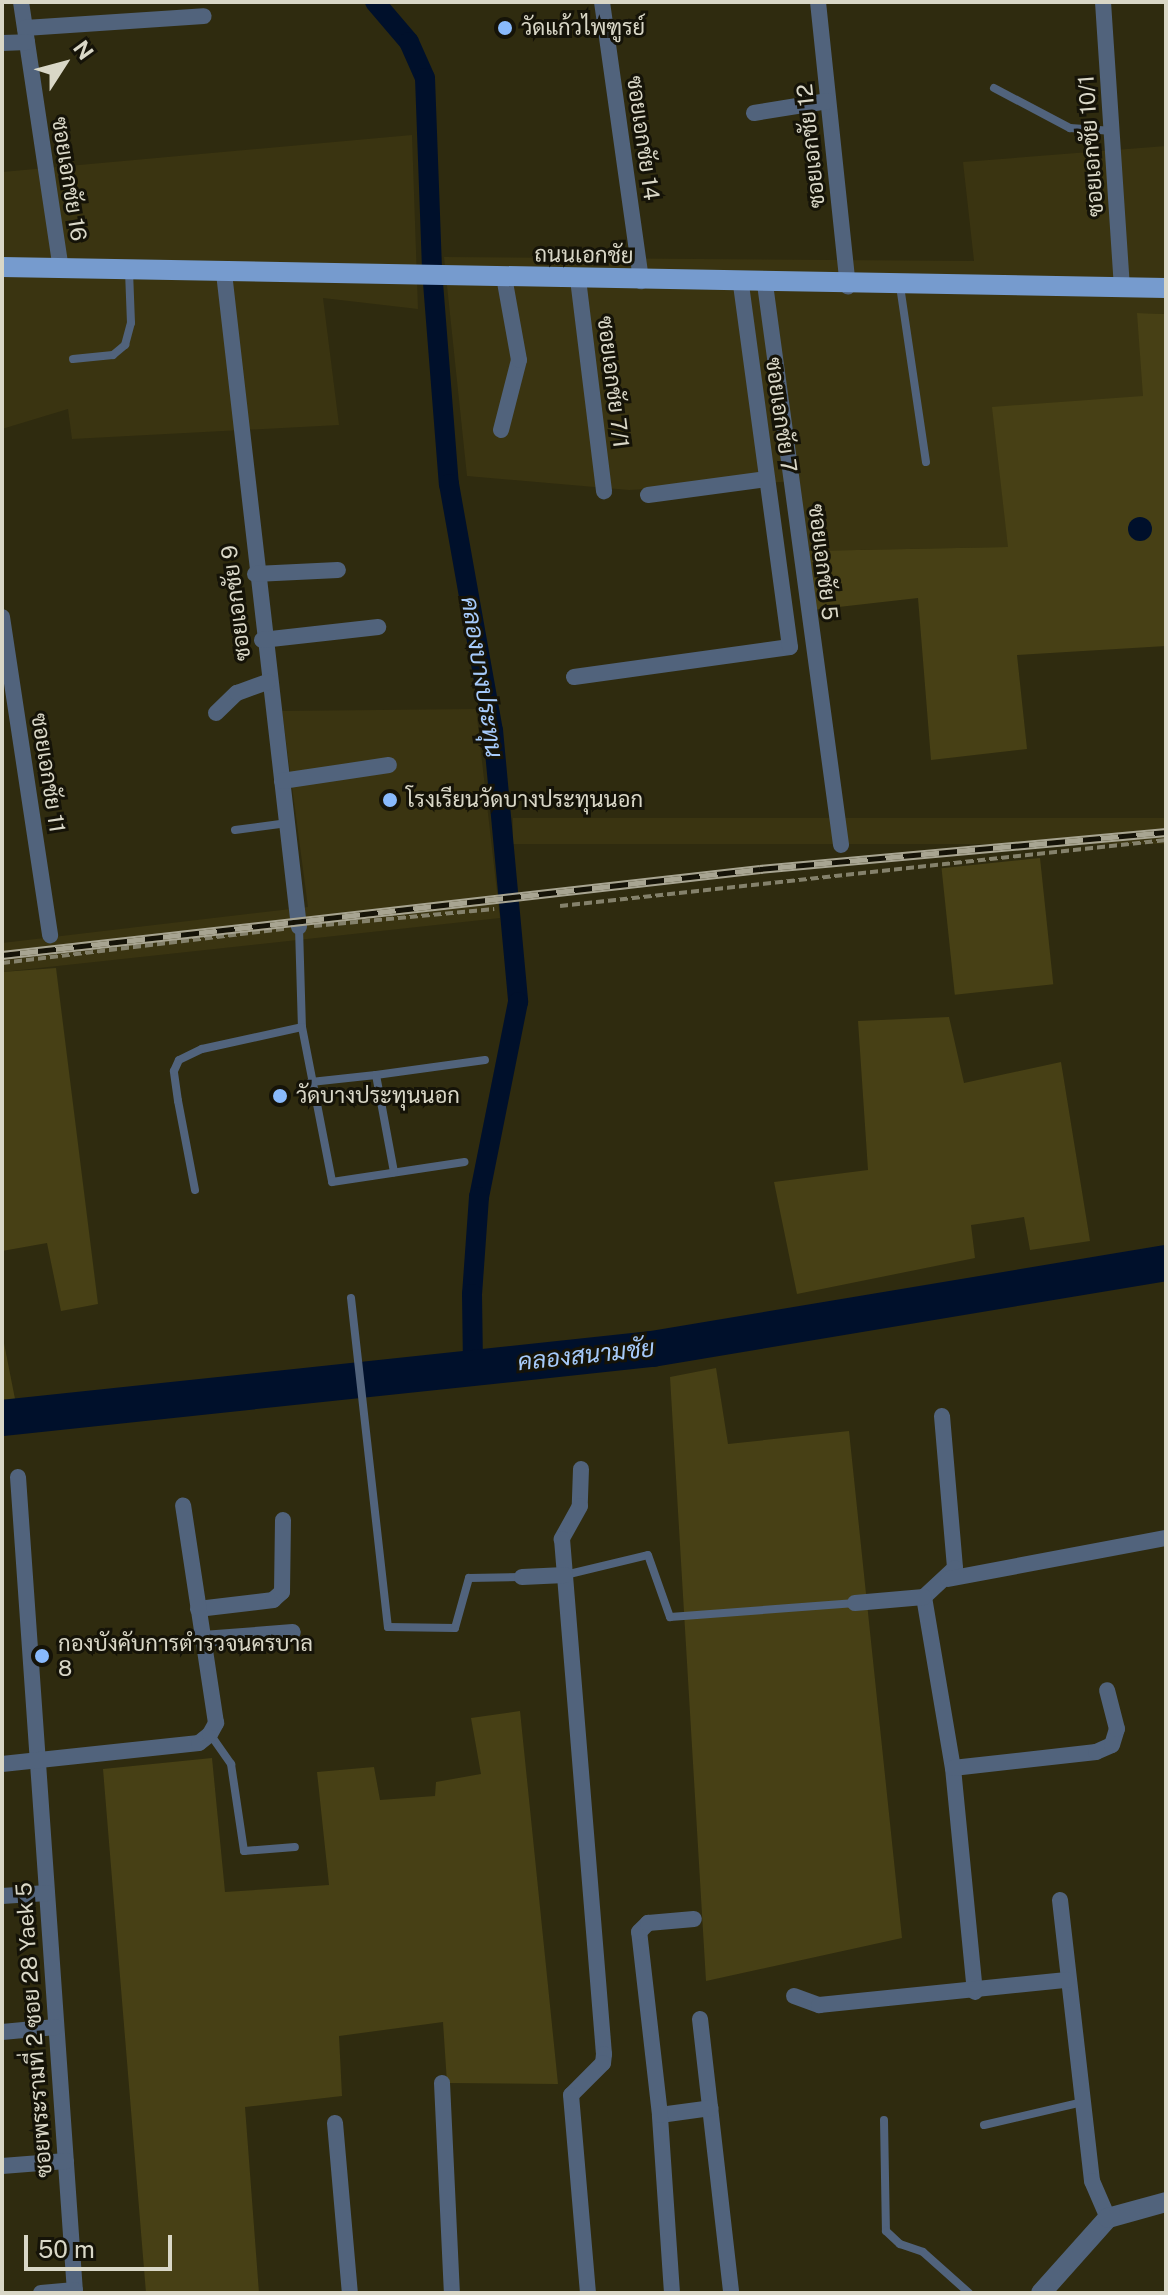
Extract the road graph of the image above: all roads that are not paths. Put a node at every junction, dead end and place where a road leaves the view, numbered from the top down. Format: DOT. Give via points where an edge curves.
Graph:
graph roads {
  1 [pos="21,2"];
  2 [pos="602,2"];
  3 [pos="818,2"];
  4 [pos="1103,2"];
  5 [pos="204,16"];
  6 [pos="26,35"];
  7 [pos="2,43"];
  8 [pos="994,88"];
  9 [pos="828,101"];
  10 [pos="754,113"];
  11 [pos="1114,131"];
  12 [pos="2,267"];
  13 [pos="61,269"];
  14 [pos="129,270"];
  15 [pos="224,273"];
  16 [pos="504,277"];
  17 [pos="578,279"];
  18 [pos="641,281"];
  19 [pos="741,283"];
  20 [pos="765,284"];
  21 [pos="848,286"];
  22 [pos="900,286"];
  23 [pos="1122,287"];
  24 [pos="1166,288"];
  25 [pos="73,359"];
  26 [pos="501,430"];
  27 [pos="926,462"];
  28 [pos="767,479"];
  29 [pos="604,491"];
  30 [pos="648,495"];
  31 [pos="338,570"];
  32 [pos="255,574"];
  33 [pos="2,617"];
  34 [pos="378,627"];
  35 [pos="262,640"];
  36 [pos="574,677"];
  37 [pos="268,682"];
  38 [pos="216,713"];
  39 [pos="389,765"];
  40 [pos="282,781"];
  41 [pos="288,823"];
  42 [pos="235,830"];
  43 [pos="841,845"];
  44 [pos="299,927"];
  45 [pos="50,935"];
  46 [pos="302,1027"];
  47 [pos="485,1060"];
  48 [pos="376,1075"];
  49 [pos="311,1082"];
  50 [pos="464,1162"];
  51 [pos="394,1172"];
  52 [pos="195,1190"];
  53 [pos="351,1298"];
  54 [pos="942,1416"];
  55 [pos="581,1469"];
  56 [pos="18,1477"];
  57 [pos="183,1505"];
  58 [pos="283,1520"];
  59 [pos="1166,1538"];
  60 [pos="565,1575"];
  61 [pos="522,1577"];
  62 [pos="948,1579"];
  63 [pos="924,1597"];
  64 [pos="855,1603"];
  65 [pos="198,1609"];
  66 [pos="293,1632"];
  67 [pos="203,1639"];
  68 [pos="1107,1690"];
  69 [pos="210,1734"];
  70 [pos="38,1762"];
  71 [pos="2,1764"];
  72 [pos="953,1768"];
  73 [pos="295,1847"];
  74 [pos="47,1893"];
  75 [pos="2,1896"];
  76 [pos="1060,1900"];
  77 [pos="694,1919"];
  78 [pos="1067,1980"];
  79 [pos="975,1992"];
  80 [pos="794,1996"];
  81 [pos="700,2019"];
  82 [pos="56,2027"];
  83 [pos="2,2032"];
  84 [pos="442,2083"];
  85 [pos="1083,2102"];
  86 [pos="711,2108"];
  87 [pos="660,2115"];
  88 [pos="884,2120"];
  89 [pos="335,2123"];
  90 [pos="984,2125"];
  91 [pos="66,2161"];
  92 [pos="2,2166"];
  93 [pos="1166,2202"];
  94 [pos="1108,2218"];
  95 [pos="75,2292"];
  96 [pos="41,2293"];
  97 [pos="350,2293"];
  98 [pos="452,2293"];
  99 [pos="588,2293"];
  100 [pos="672,2293"];
  101 [pos="731,2293"];
  102 [pos="969,2293"];
  103 [pos="1041,2293"];
  1 -- 6 [label="street, ซอยเอกชัย 16"];
  2 -- 18 [label="street, ซอยเอกชัย 14"];
  3 -- 9 [label="street, ซอยเอกชัย 12"];
  4 -- 11 [label="street, ซอยเอกชัย 10/1"];
  5 -- 6 [label="street"];
  6 -- 7 [label="street"];
  6 -- 13 [label="street, ซอยเอกชัย 16"];
  8 -- 11 [label="lane" via="1070,128"];
  9 -- 10 [label="street"];
  9 -- 21 [label="street, ซอยเอกชัย 12"];
  11 -- 23 [label="street, ซอยเอกชัย 10/1"];
  12 -- 13 [label="main road, ถนนเอกชัย"];
  13 -- 14 [label="main road, ถนนเอกชัย"];
  14 -- 15 [label="main road, ถนนเอกชัย"];
  14 -- 25 [label="lane" via="131,323 125,345 113,355"];
  15 -- 16 [label="main road, ถนนเอกชัย"];
  15 -- 32 [label="street, ซอยเอกชัย 9"];
  16 -- 17 [label="main road, ถนนเอกชัย"];
  16 -- 26 [label="street" via="519,360"];
  17 -- 18 [label="main road, ถนนเอกชัย"];
  17 -- 29 [label="street, ซอยเอกชัย 7/1"];
  18 -- 19 [label="main road, ถนนเอกชัย"];
  19 -- 20 [label="main road, ถนนเอกชัย"];
  19 -- 28 [label="street, ซอยเอกชัย 7"];
  20 -- 21 [label="main road, ถนนเอกชัย"];
  20 -- 43 [label="street, ซอยเอกชัย 5"];
  21 -- 22 [label="main road, ถนนเอกชัย"];
  22 -- 23 [label="main road, ถนนเอกชัย"];
  22 -- 27 [label="lane"];
  23 -- 24 [label="main road, ถนนเอกชัย"];
  28 -- 30 [label="street"];
  28 -- 36 [label="street, ซอยเอกชัย 7" via="790,647"];
  31 -- 32 [label="street"];
  32 -- 35 [label="street, ซอยเอกชัย 9"];
  33 -- 45 [label="street, ซอยเอกชัย 11"];
  34 -- 35 [label="street"];
  35 -- 37 [label="street, ซอยเอกชัย 9"];
  37 -- 38 [label="street" via="237,693"];
  37 -- 40 [label="street, ซอยเอกชัย 9"];
  39 -- 40 [label="street"];
  40 -- 41 [label="street, ซอยเอกชัย 9"];
  41 -- 42 [label="lane"];
  41 -- 44 [label="street, ซอยเอกชัย 9"];
  44 -- 46 [label="lane"];
  46 -- 49 [label="lane"];
  46 -- 52 [label="lane" via="202,1049 179,1060 174,1071"];
  47 -- 48 [label="lane"];
  48 -- 49 [label="lane"];
  48 -- 51 [label="lane"];
  49 -- 51 [label="lane" via="332,1182"];
  50 -- 51 [label="lane"];
  53 -- 61 [label="lane" via="388,1627 455,1628 469,1578"];
  54 -- 62 [label="street" via="955,1568"];
  55 -- 60 [label="street" via="580,1506 562,1539"];
  56 -- 70 [label="street, ซอยพระรามที่ 2 ซอย 28 Yaek 5"];
  57 -- 65 [label="street"];
  58 -- 65 [label="street" via="282,1592 273,1600"];
  59 -- 62 [label="street"];
  60 -- 61 [label="street"];
  60 -- 64 [label="lane" via="648,1555 670,1617"];
  60 -- 99 [label="street" via="604,2054 603,2063 571,2095"];
  62 -- 63 [label="street"];
  63 -- 64 [label="street"];
  63 -- 72 [label="street"];
  65 -- 67 [label="street"];
  66 -- 67 [label="street"];
  67 -- 69 [label="street" via="216,1723"];
  68 -- 72 [label="street" via="1117,1729 1112,1745 1096,1752"];
  69 -- 70 [label="street" via="199,1743"];
  69 -- 73 [label="lane" via="231,1764 244,1851"];
  70 -- 71 [label="street"];
  70 -- 74 [label="street, ซอยพระรามที่ 2 ซอย 28 Yaek 5"];
  72 -- 79 [label="street"];
  74 -- 75 [label="street"];
  74 -- 82 [label="street, ซอยพระรามที่ 2 ซอย 28 Yaek 5"];
  76 -- 78 [label="street"];
  77 -- 87 [label="street" via="648,1923 639,1932"];
  78 -- 79 [label="street"];
  78 -- 85 [label="street"];
  79 -- 80 [label="street" via="819,2005"];
  81 -- 86 [label="street"];
  82 -- 83 [label="street"];
  82 -- 91 [label="street, ซอยพระรามที่ 2 ซอย 28 Yaek 5"];
  84 -- 98 [label="street"];
  85 -- 90 [label="lane"];
  85 -- 94 [label="street" via="1092,2181"];
  86 -- 87 [label="street"];
  86 -- 101 [label="street"];
  87 -- 100 [label="street"];
  88 -- 102 [label="lane" via="886,2231 900,2244 923,2252"];
  89 -- 97 [label="street"];
  91 -- 92 [label="street"];
  91 -- 95 [label="street, ซอยพระรามที่ 2 ซอย 28 Yaek 5"];
  93 -- 94 [label="street"];
  94 -- 103 [label="street"];
  95 -- 96 [label="street"];
}
